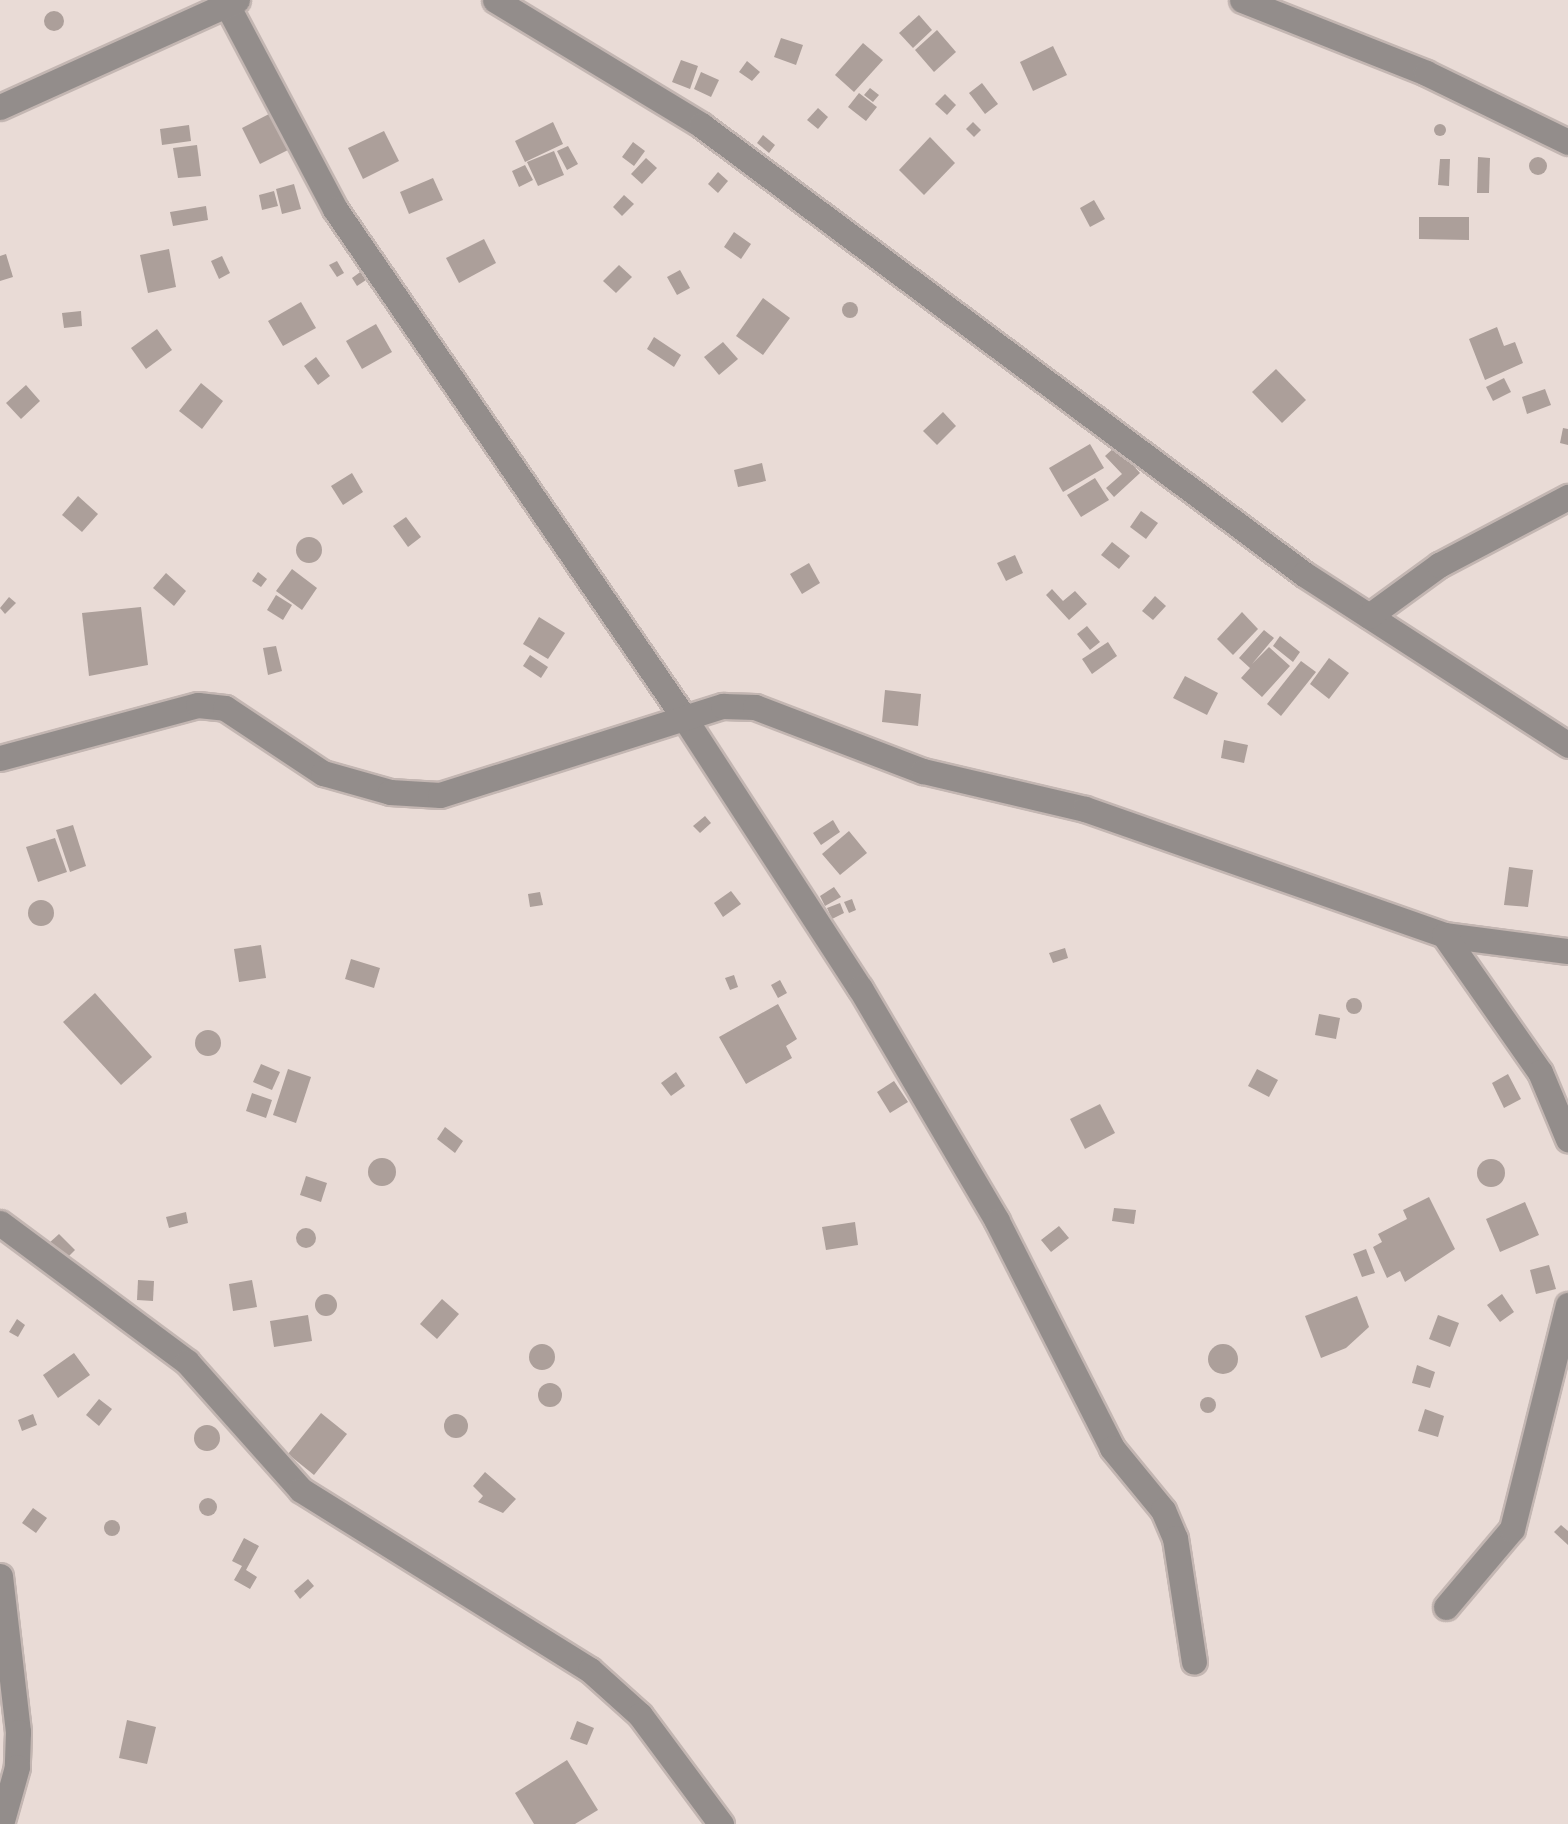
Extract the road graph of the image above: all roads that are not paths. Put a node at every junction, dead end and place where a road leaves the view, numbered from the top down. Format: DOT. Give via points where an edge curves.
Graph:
graph roads {
  1 [pos="494,0"];
  2 [pos="1242,0"];
  3 [pos="232,2"];
  4 [pos="0,107"];
  5 [pos="1568,142"];
  6 [pos="1568,497"];
  7 [pos="1369,616"];
  8 [pos="685,719"];
  9 [pos="1568,745"];
  10 [pos="0,758"];
  11 [pos="1444,934"];
  12 [pos="1568,950"];
  13 [pos="1568,1140"];
  14 [pos="0,1223"];
  15 [pos="1568,1305"];
  16 [pos="0,1576"];
  17 [pos="1446,1608"];
  18 [pos="1194,1662"];
  19 [pos="0,1824"];
  20 [pos="721,1824"];
  1 -- 7 [label="street" via="701,124"];
  2 -- 5 [label="street" via="1426,73"];
  3 -- 4 [label="street"];
  3 -- 8 [label="street" via="335,208"];
  6 -- 7 [label="street" via="1439,565"];
  7 -- 9 [label="street"];
  8 -- 10 [label="street" via="440,795 390,792 323,773 225,708 198,705"];
  8 -- 11 [label="street" via="723,706 755,707 924,771 1084,809"];
  8 -- 18 [label="street" via="860,988 998,1222 1112,1448 1163,1510 1176,1538"];
  11 -- 12 [label="street"];
  11 -- 13 [label="street" via="1540,1072"];
  14 -- 20 [label="street" via="188,1362 301,1490 590,1670 640,1715"];
  15 -- 17 [label="street" via="1512,1528"];
  16 -- 19 [label="street" via="18,1732"];
}
